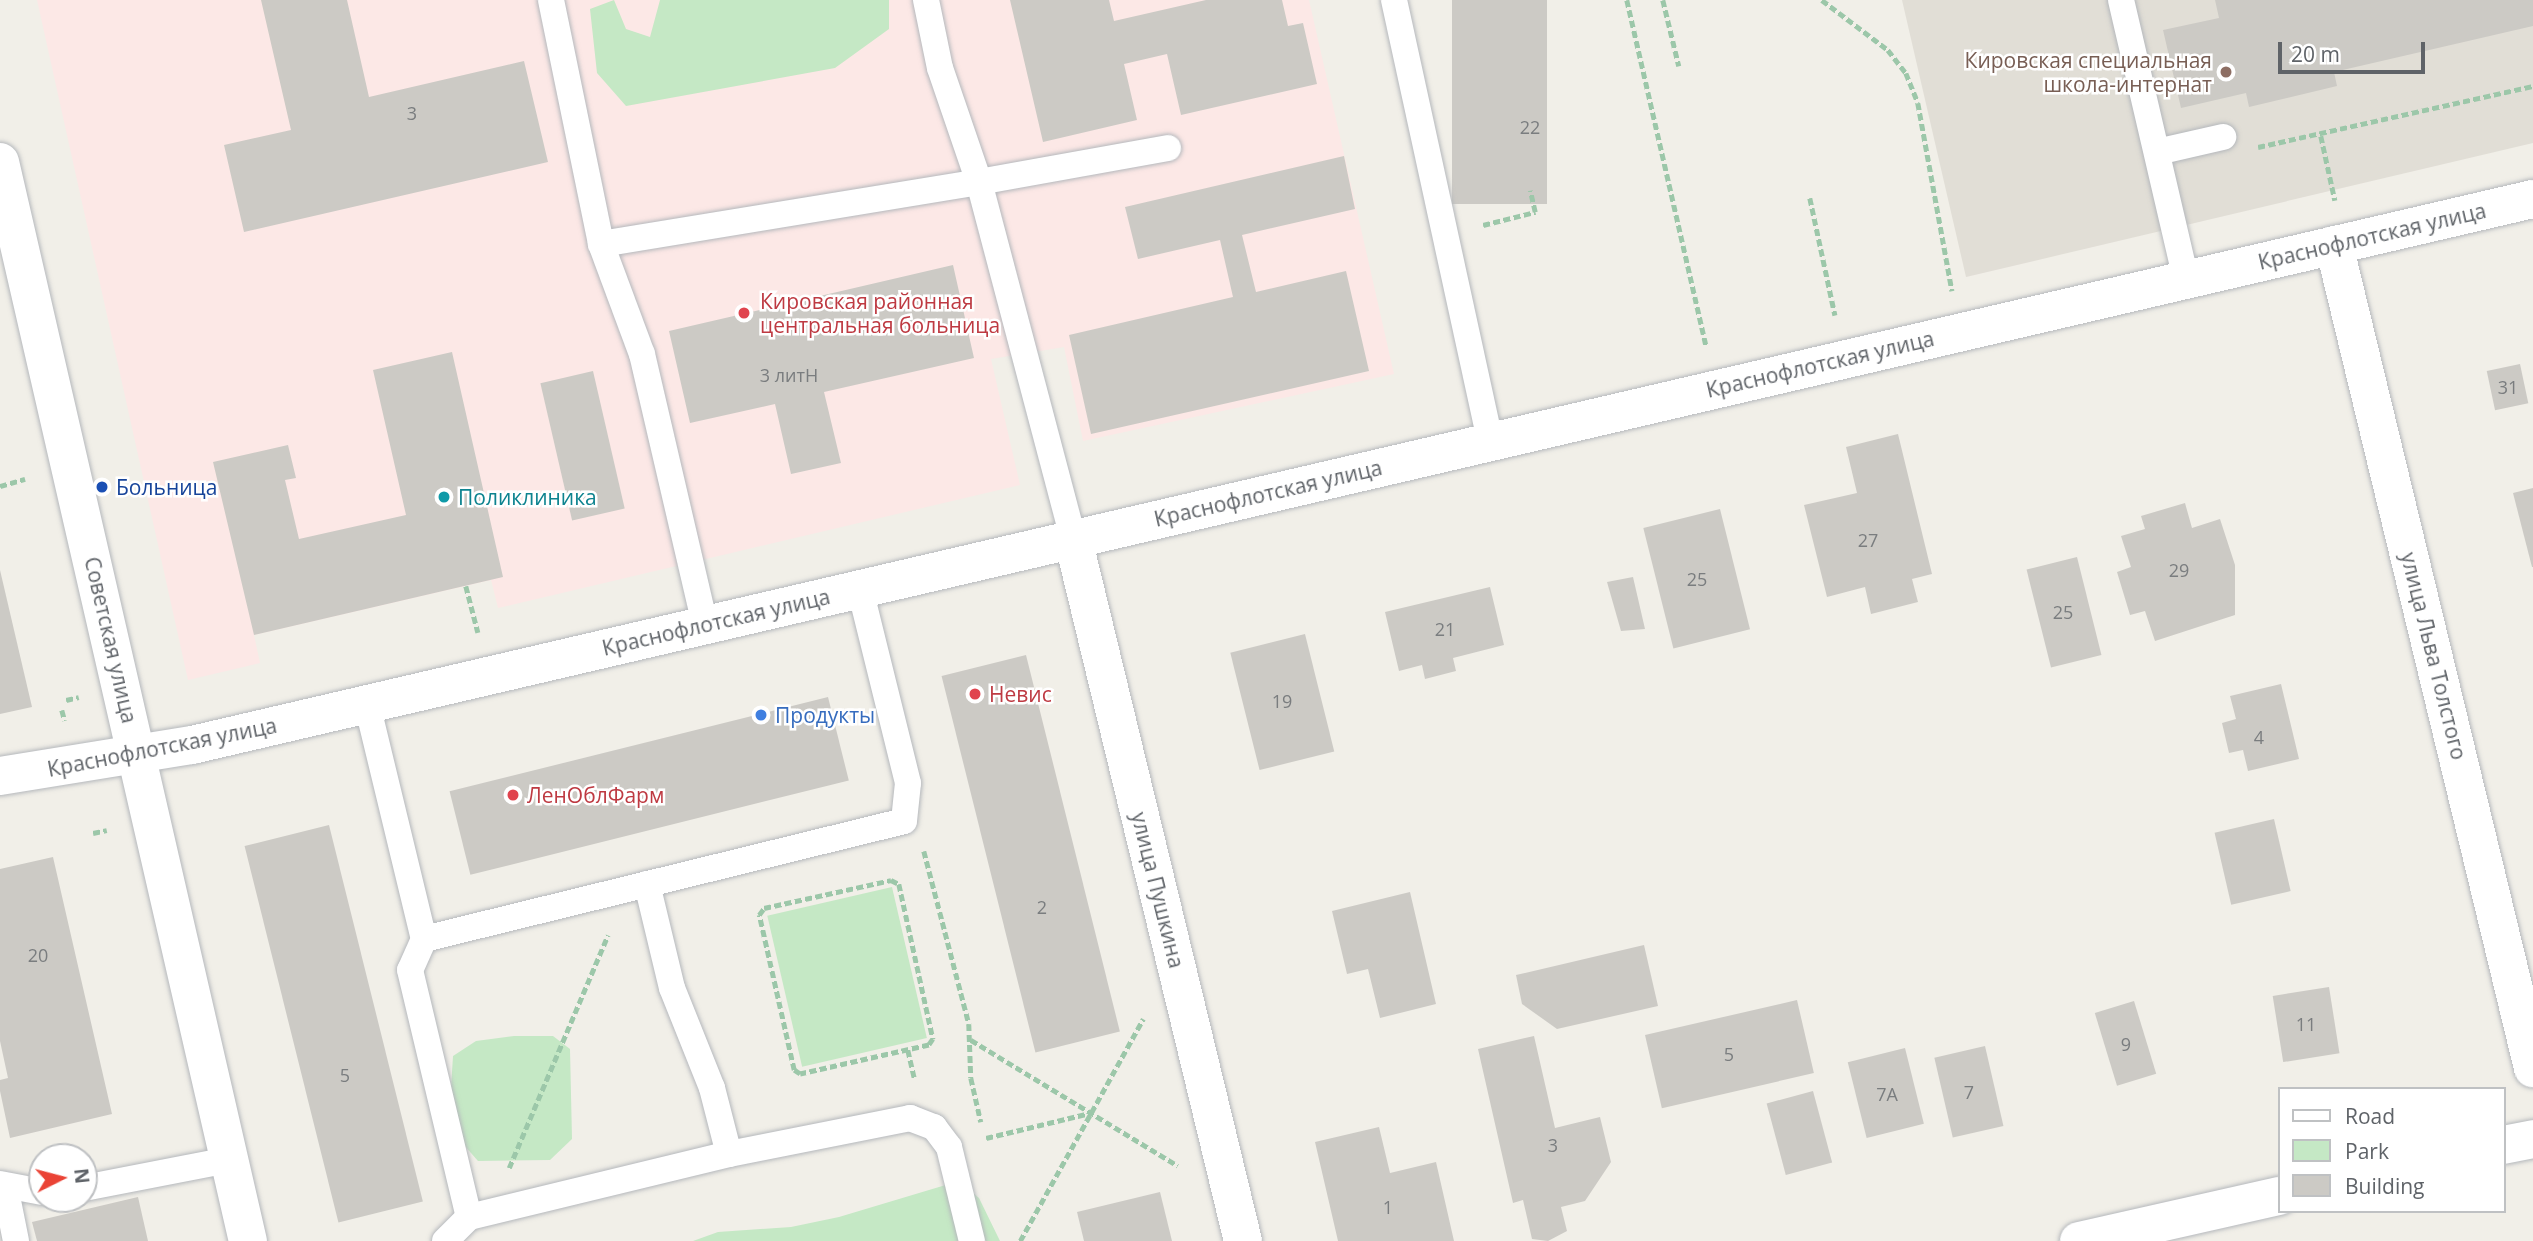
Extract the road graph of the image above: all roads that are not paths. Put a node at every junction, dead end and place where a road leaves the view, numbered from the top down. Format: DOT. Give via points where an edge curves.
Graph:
graph roads {
  1 [pos="551,0"];
  2 [pos="926,0"];
  3 [pos="1394,0"];
  4 [pos="2121,0"];
  5 [pos="2223,137"];
  6 [pos="1168,148"];
  7 [pos="2157,152"];
  8 [pos="0,162"];
  9 [pos="979,182"];
  10 [pos="2533,199"];
  11 [pos="601,244"];
  12 [pos="2333,244"];
  13 [pos="2186,279"];
  14 [pos="1490,441"];
  15 [pos="1073,539"];
  16 [pos="860,589"];
  17 [pos="705,625"];
  18 [pos="367,704"];
  19 [pos="138,754"];
  20 [pos="0,776"];
  21 [pos="637,887"];
  22 [pos="424,939"];
  23 [pos="2533,1068"];
  24 [pos="2533,1139"];
  25 [pos="2505,1145"];
  26 [pos="729,1154"];
  27 [pos="228,1160"];
  28 [pos="2,1185"];
  29 [pos="98,1185"];
  30 [pos="28,1190"];
  31 [pos="2278,1196"];
  32 [pos="480,1214"];
  33 [pos="16,1241"];
  34 [pos="247,1241"];
  35 [pos="445,1241"];
  36 [pos="972,1241"];
  37 [pos="1243,1241"];
  38 [pos="2079,1241"];
  1 -- 11 [label="lane"];
  2 -- 9 [label="lane" via="940,68"];
  3 -- 14 [label="lane"];
  4 -- 7 [label="lane"];
  5 -- 7 [label="lane"];
  6 -- 9 [label="lane"];
  7 -- 13 [label="lane"];
  8 -- 19 [label="street, Советская улица"];
  9 -- 11 [label="lane"];
  9 -- 15 [label="lane"];
  10 -- 12 [label="street, Краснофлотская улица"];
  11 -- 17 [label="lane" via="642,354"];
  12 -- 13 [label="street, Краснофлотская улица"];
  12 -- 23 [label="street, улица Льва Толстого"];
  13 -- 14 [label="street, Краснофлотская улица"];
  14 -- 15 [label="street, Краснофлотская улица"];
  15 -- 16 [label="street, Краснофлотская улица"];
  15 -- 37 [label="street, улица Пушкина"];
  16 -- 17 [label="street, Краснофлотская улица"];
  16 -- 21 [label="lane" via="908,783 904,821"];
  17 -- 18 [label="street, Краснофлотская улица"];
  18 -- 19 [label="street, Краснофлотская улица"];
  18 -- 22 [label="lane"];
  19 -- 20 [label="street, Краснофлотская улица"];
  19 -- 27 [label="street, Советская улица"];
  21 -- 22 [label="lane"];
  21 -- 26 [label="lane" via="712,1088"];
  22 -- 32 [label="lane" via="410,970"];
  24 -- 25 [label="street"];
  26 -- 32 [label="lane"];
  26 -- 36 [label="lane" via="910,1118 934,1126 949,1147"];
  27 -- 29 [label="lane"];
  27 -- 34 [label="street, Советская улица"];
  28 -- 30 [label="lane"];
  28 -- 33 [label="lane"];
  31 -- 38 [label="street"];
  32 -- 35 [label="lane"];
}
